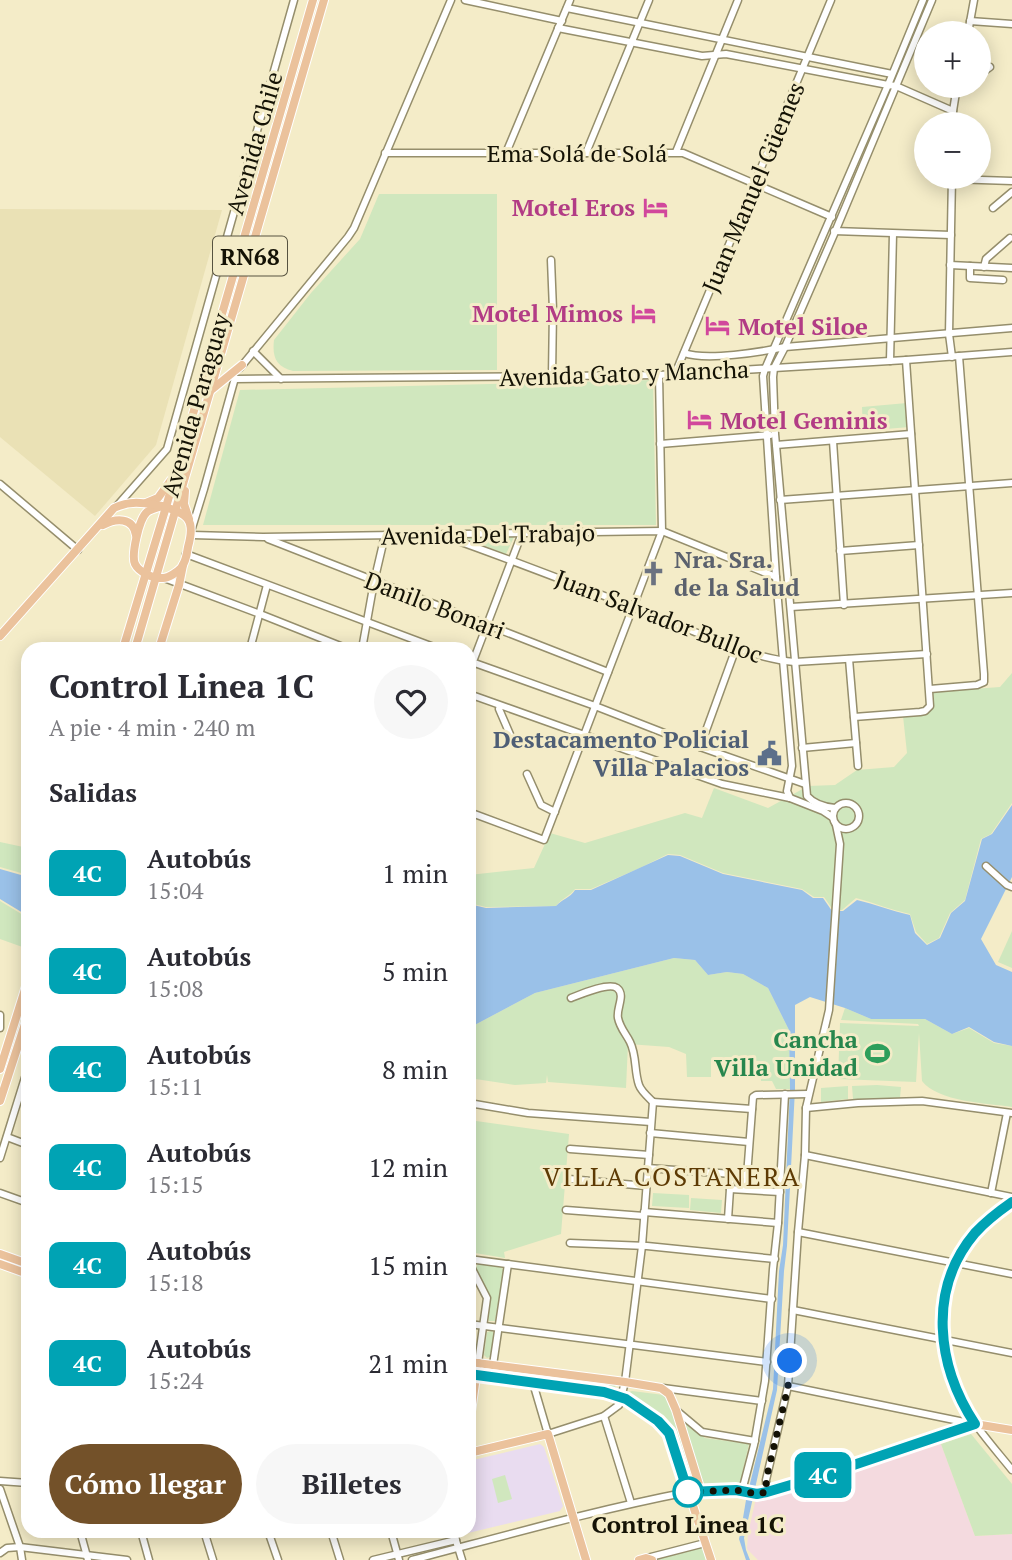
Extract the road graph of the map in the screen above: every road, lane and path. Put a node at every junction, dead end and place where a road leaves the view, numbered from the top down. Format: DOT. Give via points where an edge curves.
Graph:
graph roads {
  1 [pos="294,0"];
  2 [pos="313,0"];
  3 [pos="324,0"];
  4 [pos="451,0"];
  5 [pos="465,0"];
  6 [pos="570,0"];
  7 [pos="649,0"];
  8 [pos="738,0"];
  9 [pos="831,0"];
  10 [pos="923,0"];
  11 [pos="932,0"];
  12 [pos="974,0"];
  13 [pos="567,8"];
  14 [pos="562,21"];
  15 [pos="971,21"];
  16 [pos="991,22"];
  17 [pos="640,23"];
  18 [pos="1012,24"];
  19 [pos="558,28"];
  20 [pos="722,40"];
  21 [pos="632,42"];
  22 [pos="716,54"];
  23 [pos="808,56"];
  24 [pos="802,69"];
  25 [pos="892,74"];
  26 [pos="888,85"];
  27 [pos="896,86"];
  28 [pos="955,98"];
  29 [pos="953,111"];
  30 [pos="676,152"];
  31 [pos="385,153"];
  32 [pos="506,153"];
  33 [pos="586,153"];
  34 [pos="991,180"];
  35 [pos="1012,181"];
  36 [pos="754,183"];
  37 [pos="951,189"];
  38 [pos="1012,192"];
  39 [pos="993,208"];
  40 [pos="831,216"];
  41 [pos="839,221"];
  42 [pos="826,228"];
  43 [pos="835,232"];
  44 [pos="892,234"];
  45 [pos="951,235"];
  46 [pos="1010,238"];
  47 [pos="551,260"];
  48 [pos="950,265"];
  49 [pos="970,266"];
  50 [pos="984,267"];
  51 [pos="1012,268"];
  52 [pos="1003,280"];
  53 [pos="1012,328"];
  54 [pos="949,334"];
  55 [pos="891,339"];
  56 [pos="785,347"];
  57 [pos="775,349"];
  58 [pos="253,351"];
  59 [pos="1012,352"];
  60 [pos="684,353"];
  61 [pos="955,356"];
  62 [pos="906,360"];
  63 [pos="891,361"];
  64 [pos="242,365"];
  65 [pos="774,368"];
  66 [pos="765,369"];
  67 [pos="675,374"];
  68 [pos="659,375"];
  69 [pos="552,376"];
  70 [pos="235,379"];
  71 [pos="281,379"];
  72 [pos="224,381"];
  73 [pos="210,391"];
  74 [pos="775,434"];
  75 [pos="911,434"];
  76 [pos="766,435"];
  77 [pos="833,441"];
  78 [pos="660,444"];
  79 [pos="776,446"];
  80 [pos="187,471"];
  81 [pos="175,475"];
  82 [pos="1012,483"];
  83 [pos="0,484"];
  84 [pos="970,486"];
  85 [pos="133,489"];
  86 [pos="915,490"];
  87 [pos="836,496"];
  88 [pos="782,500"];
  89 [pos="771,501"];
  90 [pos="143,503"];
  91 [pos="164,507"];
  92 [pos="114,508"];
  93 [pos="176,511"];
  94 [pos="191,527"];
  95 [pos="662,531"];
  96 [pos="522,533"];
  97 [pos="438,534"];
  98 [pos="385,535"];
  99 [pos="89,536"];
  100 [pos="263,537"];
  101 [pos="137,538"];
  102 [pos="919,545"];
  103 [pos="78,550"];
  104 [pos="840,551"];
  105 [pos="187,554"];
  106 [pos="512,560"];
  107 [pos="183,565"];
  108 [pos="146,574"];
  109 [pos="776,577"];
  110 [pos="160,578"];
  111 [pos="374,582"];
  112 [pos="179,585"];
  113 [pos="267,585"];
  114 [pos="1012,593"];
  115 [pos="978,595"];
  116 [pos="923,599"];
  117 [pos="844,605"];
  118 [pos="791,607"];
  119 [pos="633,608"];
  120 [pos="260,614"];
  121 [pos="366,621"];
  122 [pos="486,624"];
  123 [pos="0,635"];
  124 [pos="125,642"];
  125 [pos="137,642"];
  126 [pos="161,642"];
  127 [pos="252,642"];
  128 [pos="330,642"];
  129 [pos="363,642"];
  130 [pos="421,642"];
  131 [pos="736,648"];
  132 [pos="476,649"];
  133 [pos="927,654"];
  134 [pos="849,659"];
  135 [pos="783,661"];
  136 [pos="795,662"];
  137 [pos="476,663"];
  138 [pos="608,672"];
  139 [pos="930,689"];
  140 [pos="476,697"];
  141 [pos="500,706"];
  142 [pos="595,706"];
  143 [pos="854,717"];
  144 [pos="584,736"];
  145 [pos="512,740"];
  146 [pos="856,743"];
  147 [pos="700,747"];
  148 [pos="802,748"];
  149 [pos="858,766"];
  150 [pos="527,774"];
  151 [pos="790,779"];
  152 [pos="805,783"];
  153 [pos="790,798"];
  154 [pos="835,808"];
  155 [pos="555,812"];
  156 [pos="476,816"];
  157 [pos="832,817"];
  158 [pos="836,825"];
  159 [pos="852,828"];
  160 [pos="841,844"];
  161 [pos="986,866"];
  162 [pos="1012,887"];
  163 [pos="571,998"];
  164 [pos="21,1002"];
  165 [pos="0,1015"];
  166 [pos="0,1028"];
  167 [pos="21,1036"];
  168 [pos="0,1069"];
  169 [pos="21,1091"];
  170 [pos="785,1094"];
  171 [pos="808,1094"];
  172 [pos="0,1101"];
  173 [pos="653,1102"];
  174 [pos="476,1104"];
  175 [pos="806,1108"];
  176 [pos="752,1109"];
  177 [pos="1009,1113"];
  178 [pos="651,1122"];
  179 [pos="650,1133"];
  180 [pos="7,1137"];
  181 [pos="21,1142"];
  182 [pos="749,1142"];
  183 [pos="570,1149"];
  184 [pos="649,1155"];
  185 [pos="805,1155"];
  186 [pos="0,1158"];
  187 [pos="647,1168"];
  188 [pos="731,1174"];
  189 [pos="747,1175"];
  190 [pos="569,1179"];
  191 [pos="646,1186"];
  192 [pos="730,1189"];
  193 [pos="746,1189"];
  194 [pos="780,1192"];
  195 [pos="0,1193"];
  196 [pos="991,1193"];
  197 [pos="1012,1199"];
  198 [pos="21,1200"];
  199 [pos="566,1210"];
  200 [pos="644,1214"];
  201 [pos="728,1219"];
  202 [pos="778,1223"];
  203 [pos="798,1232"];
  204 [pos="570,1243"];
  205 [pos="642,1247"];
  206 [pos="0,1254"];
  207 [pos="775,1259"];
  208 [pos="21,1262"];
  209 [pos="476,1262"];
  210 [pos="0,1264"];
  211 [pos="508,1264"];
  212 [pos="956,1264"];
  213 [pos="21,1272"];
  214 [pos="1012,1274"];
  215 [pos="476,1275"];
  216 [pos="636,1281"];
  217 [pos="772,1299"];
  218 [pos="793,1310"];
  219 [pos="476,1325"];
  220 [pos="484,1326"];
  221 [pos="498,1327"];
  222 [pos="944,1339"];
  223 [pos="629,1344"];
  224 [pos="1012,1353"];
  225 [pos="476,1356"];
  226 [pos="767,1362"];
  227 [pos="476,1363"];
  228 [pos="493,1365"];
  229 [pos="476,1375"];
  230 [pos="625,1382"];
  231 [pos="533,1383"];
  232 [pos="788,1387"];
  233 [pos="661,1388"];
  234 [pos="621,1401"];
  235 [pos="762,1401"];
  236 [pos="676,1410"];
  237 [pos="604,1416"];
  238 [pos="975,1424"];
  239 [pos="1012,1430"];
  240 [pos="548,1434"];
  241 [pos="755,1441"];
  242 [pos="476,1451"];
  243 [pos="1012,1470"];
  244 [pos="0,1481"];
  245 [pos="21,1482"];
  246 [pos="0,1489"];
  247 [pos="701,1491"];
  248 [pos="742,1491"];
  249 [pos="688,1492"];
  250 [pos="767,1492"];
  251 [pos="631,1503"];
  252 [pos="573,1517"];
  253 [pos="82,1538"];
  254 [pos="143,1538"];
  255 [pos="206,1538"];
  256 [pos="270,1538"];
  257 [pos="333,1538"];
  258 [pos="393,1538"];
  259 [pos="456,1540"];
  260 [pos="705,1543"];
  261 [pos="20,1547"];
  262 [pos="458,1548"];
  263 [pos="3,1549"];
  264 [pos="399,1557"];
  265 [pos="88,1558"];
  266 [pos="646,1559"];
  267 [pos="22,1560"];
  268 [pos="127,1560"];
  269 [pos="149,1560"];
  270 [pos="213,1560"];
  271 [pos="278,1560"];
  272 [pos="340,1560"];
  273 [pos="373,1560"];
  274 [pos="412,1560"];
  275 [pos="461,1560"];
  276 [pos="586,1560"];
  277 [pos="711,1560"];
  1 -- 85 [label="street, Avenida Chile" via="167,449"];
  2 -- 81 [label="main road, Avenida Paraguay / RN68"];
  3 -- 73 [label="main road, Avenida Paraguay / RN68"];
  4 -- 31 [label="street"];
  5 -- 14 [label="street"];
  6 -- 13 [label="street"];
  7 -- 17 [label="street"];
  8 -- 20 [label="street"];
  9 -- 23 [label="street, Juan Manuel Güemes"];
  10 -- 25 [label="street"];
  11 -- 27 [label="street"];
  12 -- 15 [label="street"];
  13 -- 14 [label="street"];
  13 -- 17 [label="street"];
  14 -- 19 [label="street"];
  16 -- 18 [label="street"];
  17 -- 20 [label="street"];
  17 -- 21 [label="street"];
  19 -- 21 [label="street"];
  19 -- 32 [label="street"];
  20 -- 22 [label="street"];
  20 -- 23 [label="street"];
  21 -- 22 [label="street" via="702,56"];
  21 -- 33 [label="street"];
  22 -- 24 [label="street"];
  22 -- 30 [label="street"];
  23 -- 24 [label="street, Juan Manuel Güemes"];
  23 -- 25 [label="street"];
  24 -- 26 [label="street"];
  24 -- 36 [label="street, Juan Manuel Güemes"];
  25 -- 26 [label="street"];
  25 -- 27 [label="street"];
  26 -- 27 [label="street"];
  26 -- 40 [label="street"];
  27 -- 29 [label="street"];
  27 -- 41 [label="street"];
  28 -- 29 [label="street"];
  30 -- 33 [label="street, Ema Solá de Solá"];
  30 -- 36 [label="street, Ema Solá de Solá"];
  31 -- 32 [label="street, Ema Solá de Solá"];
  31 -- 58 [label="street" via="348,237"];
  32 -- 33 [label="street, Ema Solá de Solá"];
  34 -- 35 [label="street"];
  36 -- 40 [label="street, Ema Solá de Solá"];
  36 -- 60 [label="street, Juan Manuel Güemes"];
  37 -- 45 [label="street"];
  38 -- 39 [label="street"];
  40 -- 41 [label="street, Ema Solá de Solá"];
  40 -- 42 [label="street"];
  41 -- 43 [label="street"];
  42 -- 43 [label="street"];
  42 -- 57 [label="street"];
  43 -- 44 [label="street"];
  43 -- 56 [label="street"];
  44 -- 45 [label="street"];
  44 -- 55 [label="street"];
  45 -- 48 [label="street"];
  46 -- 50 [label="street" via="986,259"];
  47 -- 69 [label="street"];
  48 -- 49 [label="street"];
  48 -- 54 [label="street"];
  49 -- 50 [label="street"];
  49 -- 52 [label="street" via="970,278"];
  50 -- 51 [label="street"];
  53 -- 54 [label="street"];
  54 -- 55 [label="street"];
  54 -- 61 [label="street"];
  55 -- 56 [label="street"];
  55 -- 63 [label="street"];
  56 -- 57 [label="street"];
  56 -- 65 [label="street"];
  57 -- 60 [label="street" via="699,356"];
  57 -- 66 [label="street"];
  58 -- 64 [label="street"];
  58 -- 71 [label="street"];
  59 -- 61 [label="street, Avenida Gato y Mancha"];
  60 -- 67 [label="street, Juan Manuel Güemes"];
  61 -- 62 [label="street, Avenida Gato y Mancha"];
  61 -- 84 [label="street"];
  62 -- 63 [label="street, Avenida Gato y Mancha"];
  62 -- 75 [label="street"];
  63 -- 65 [label="street, Avenida Gato y Mancha"];
  64 -- 70 [label="street"];
  64 -- 72 [label="main road"];
  65 -- 66 [label="street, Avenida Gato y Mancha"];
  65 -- 74 [label="street"];
  66 -- 67 [label="street, Avenida Gato y Mancha"];
  66 -- 76 [label="street"];
  67 -- 68 [label="street, Avenida Gato y Mancha"];
  68 -- 69 [label="street, Avenida Gato y Mancha"];
  68 -- 78 [label="street"];
  69 -- 71 [label="street, Avenida Gato y Mancha"];
  70 -- 71 [label="street, Avenida Gato y Mancha"];
  70 -- 72 [label="main road"];
  70 -- 94 [label="street"];
  72 -- 73 [label="main road"];
  73 -- 80 [label="main road, Avenida Paraguay / RN68"];
  74 -- 76 [label="street"];
  74 -- 79 [label="street"];
  75 -- 77 [label="street"];
  75 -- 86 [label="street"];
  76 -- 78 [label="street"];
  76 -- 89 [label="street"];
  77 -- 79 [label="street"];
  77 -- 87 [label="street"];
  78 -- 95 [label="street"];
  79 -- 88 [label="street"];
  80 -- 93 [label="main road, Avenida Paraguay / RN68"];
  80 -- 94 [label="main road" via="184,504"];
  81 -- 90 [label="main road" via="158,498"];
  81 -- 91 [label="main road, Avenida Paraguay / RN68"];
  82 -- 84 [label="street"];
  83 -- 103 [label="street"];
  84 -- 86 [label="street"];
  84 -- 115 [label="street"];
  85 -- 90 [label="street"];
  85 -- 92 [label="street, Avenida Chile"];
  86 -- 87 [label="street"];
  86 -- 102 [label="street"];
  87 -- 88 [label="street"];
  87 -- 104 [label="street"];
  88 -- 89 [label="street"];
  88 -- 118 [label="street"];
  89 -- 109 [label="street"];
  90 -- 91 [label="main road"];
  90 -- 92 [label="main road"];
  91 -- 93 [label="main road"];
  91 -- 101 [label="main road" via="145,514"];
  91 -- 108 [label="main road, Avenida Paraguay / RN68"];
  92 -- 99 [label="main road, Avenida Chile"];
  93 -- 94 [label="main road"];
  93 -- 110 [label="main road, Avenida Paraguay / RN68"];
  94 -- 100 [label="street, Avenida Del Trabajo"];
  94 -- 105 [label="main road"];
  95 -- 96 [label="street, Avenida Del Trabajo"];
  95 -- 109 [label="street, Avenida Del Trabajo"];
  95 -- 119 [label="street"];
  96 -- 97 [label="street, Avenida Del Trabajo"];
  96 -- 106 [label="street"];
  97 -- 98 [label="street, Avenida Del Trabajo"];
  97 -- 106 [label="street, Juan Salvador Bulloc"];
  98 -- 100 [label="street, Avenida Del Trabajo"];
  98 -- 111 [label="street"];
  99 -- 101 [label="main road" via="108,522 121,520 135,528"];
  99 -- 103 [label="main road, Avenida Chile"];
  100 -- 111 [label="street, Danilo Bonari"];
  101 -- 108 [label="main road" via="134,562"];
  102 -- 104 [label="street"];
  102 -- 116 [label="street"];
  103 -- 123 [label="main road, Avenida Chile"];
  104 -- 117 [label="street"];
  105 -- 107 [label="main road"];
  105 -- 113 [label="street"];
  106 -- 119 [label="street, Juan Salvador Bulloc"];
  106 -- 122 [label="street"];
  107 -- 110 [label="main road"];
  107 -- 112 [label="main road"];
  108 -- 110 [label="main road"];
  108 -- 124 [label="main road, Avenida Paraguay / RN68"];
  109 -- 135 [label="street"];
  110 -- 112 [label="street"];
  110 -- 125 [label="main road, Avenida Paraguay / RN68"];
  111 -- 121 [label="street"];
  111 -- 122 [label="street, Danilo Bonari"];
  112 -- 120 [label="street"];
  112 -- 126 [label="main road"];
  113 -- 120 [label="street"];
  113 -- 121 [label="street"];
  114 -- 115 [label="street"];
  115 -- 116 [label="street"];
  115 -- 139 [label="street" via="984,682"];
  116 -- 117 [label="street"];
  116 -- 133 [label="street"];
  117 -- 118 [label="street"];
  118 -- 136 [label="street"];
  119 -- 131 [label="street, Juan Salvador Bulloc"];
  119 -- 138 [label="street"];
  120 -- 127 [label="street"];
  120 -- 128 [label="street"];
  121 -- 129 [label="street"];
  121 -- 130 [label="street"];
  122 -- 132 [label="street"];
  122 -- 138 [label="street, Danilo Bonari"];
  131 -- 135 [label="street, Juan Salvador Bulloc"];
  131 -- 147 [label="street"];
  133 -- 134 [label="street, Juan Salvador Bulloc"];
  133 -- 139 [label="street"];
  134 -- 136 [label="street, Juan Salvador Bulloc"];
  134 -- 143 [label="street"];
  135 -- 136 [label="street, Juan Salvador Bulloc"];
  135 -- 151 [label="street"];
  136 -- 148 [label="street"];
  137 -- 142 [label="street"];
  138 -- 142 [label="street"];
  139 -- 143 [label="street" via="930,706 920,712"];
  140 -- 141 [label="street"];
  141 -- 144 [label="street"];
  141 -- 145 [label="street"];
  142 -- 144 [label="street"];
  142 -- 147 [label="street"];
  143 -- 146 [label="street"];
  144 -- 153 [label="street" via="722,784"];
  144 -- 155 [label="street"];
  146 -- 148 [label="street"];
  146 -- 149 [label="street"];
  147 -- 151 [label="street"];
  148 -- 152 [label="street"];
  150 -- 155 [label="street" via="541,805"];
  151 -- 152 [label="street"];
  151 -- 153 [label="street"];
  152 -- 154 [label="street" via="811,801"];
  153 -- 157 [label="street"];
  154 -- 157 [label="street"];
  154 -- 159 [label="street" via="841,803 856,807 859,818"];
  155 -- 156 [label="street" via="544,840"];
  157 -- 158 [label="street"];
  158 -- 159 [label="street"];
  158 -- 160 [label="street"];
  159 -- 160 [label="street"];
  160 -- 171 [label="street" via="829,1010"];
  161 -- 162 [label="street"];
  163 -- 173 [label="street" via="605,986 622,993 617,1011 620,1024 631,1042 639,1085"];
  164 -- 168 [label="main road"];
  165 -- 166 [label="street"];
  167 -- 172 [label="main road"];
  169 -- 180 [label="street"];
  170 -- 171 [label="street"];
  170 -- 176 [label="street" via="756,1095"];
  170 -- 194 [label="street"];
  171 -- 175 [label="street"];
  173 -- 176 [label="street"];
  173 -- 178 [label="street"];
  174 -- 178 [label="street"];
  175 -- 177 [label="street" via="922,1101"];
  175 -- 185 [label="street"];
  176 -- 182 [label="street"];
  177 -- 196 [label="street"];
  178 -- 179 [label="street"];
  179 -- 182 [label="street"];
  179 -- 184 [label="street"];
  180 -- 181 [label="street"];
  180 -- 186 [label="street"];
  182 -- 189 [label="street"];
  183 -- 184 [label="street"];
  184 -- 187 [label="street"];
  185 -- 196 [label="street"];
  185 -- 203 [label="street"];
  187 -- 188 [label="street"];
  187 -- 191 [label="street"];
  188 -- 189 [label="street"];
  188 -- 192 [label="street"];
  189 -- 193 [label="street"];
  190 -- 191 [label="street"];
  191 -- 200 [label="street"];
  192 -- 193 [label="street"];
  192 -- 201 [label="street"];
  193 -- 194 [label="street"];
  194 -- 202 [label="street"];
  195 -- 198 [label="street"];
  196 -- 197 [label="street"];
  197 -- 212 [label="street" via="974,1235"];
  199 -- 200 [label="street"];
  200 -- 201 [label="street"];
  200 -- 205 [label="street"];
  201 -- 202 [label="street"];
  202 -- 207 [label="street"];
  203 -- 212 [label="street"];
  203 -- 218 [label="street"];
  204 -- 205 [label="street"];
  205 -- 207 [label="street"];
  205 -- 216 [label="street"];
  206 -- 208 [label="main road"];
  207 -- 217 [label="street"];
  209 -- 211 [label="street"];
  210 -- 213 [label="main road"];
  211 -- 216 [label="street"];
  211 -- 221 [label="street"];
  212 -- 214 [label="street"];
  212 -- 222 [label="street" via="944,1301"];
  215 -- 220 [label="street" via="487,1298"];
  216 -- 217 [label="street"];
  216 -- 223 [label="street"];
  217 -- 226 [label="street"];
  218 -- 222 [label="street"];
  218 -- 232 [label="street"];
  219 -- 220 [label="street"];
  220 -- 221 [label="street"];
  220 -- 225 [label="street"];
  221 -- 223 [label="street"];
  221 -- 228 [label="street"];
  222 -- 224 [label="street"];
  222 -- 238 [label="street" via="954,1385"];
  223 -- 226 [label="street"];
  223 -- 230 [label="street"];
  226 -- 235 [label="street"];
  227 -- 228 [label="main road"];
  228 -- 230 [label="main road"];
  229 -- 231 [label="main road"];
  230 -- 233 [label="main road"];
  230 -- 234 [label="street"];
  231 -- 234 [label="main road" via="604,1392"];
  231 -- 240 [label="street"];
  232 -- 238 [label="street"];
  232 -- 250 [label="street"];
  233 -- 235 [label="street"];
  233 -- 236 [label="main road"];
  234 -- 237 [label="street"];
  234 -- 249 [label="main road" via="658,1421 669,1433"];
  235 -- 241 [label="street"];
  236 -- 241 [label="street" via="702,1432"];
  236 -- 247 [label="main road"];
  237 -- 240 [label="street"];
  237 -- 251 [label="street"];
  238 -- 239 [label="main road"];
  238 -- 243 [label="street"];
  238 -- 250 [label="main road"];
  240 -- 242 [label="main road"];
  240 -- 252 [label="main road"];
  241 -- 248 [label="street"];
  244 -- 245 [label="street"];
  246 -- 261 [label="street"];
  247 -- 248 [label="main road"];
  247 -- 249 [label="main road"];
  248 -- 250 [label="main road"];
  249 -- 251 [label="street"];
  249 -- 260 [label="main road"];
  251 -- 252 [label="street"];
  252 -- 262 [label="street"];
  252 -- 276 [label="main road"];
  253 -- 265 [label="street"];
  254 -- 269 [label="street"];
  255 -- 270 [label="street"];
  256 -- 271 [label="street"];
  257 -- 272 [label="street"];
  258 -- 264 [label="street"];
  259 -- 262 [label="street"];
  259 -- 264 [label="street"];
  260 -- 266 [label="street"];
  260 -- 277 [label="main road"];
  261 -- 263 [label="street"];
  261 -- 265 [label="street"];
  261 -- 267 [label="street"];
  262 -- 274 [label="street"];
  262 -- 275 [label="street"];
  264 -- 273 [label="street"];
  265 -- 268 [label="street"];
}
